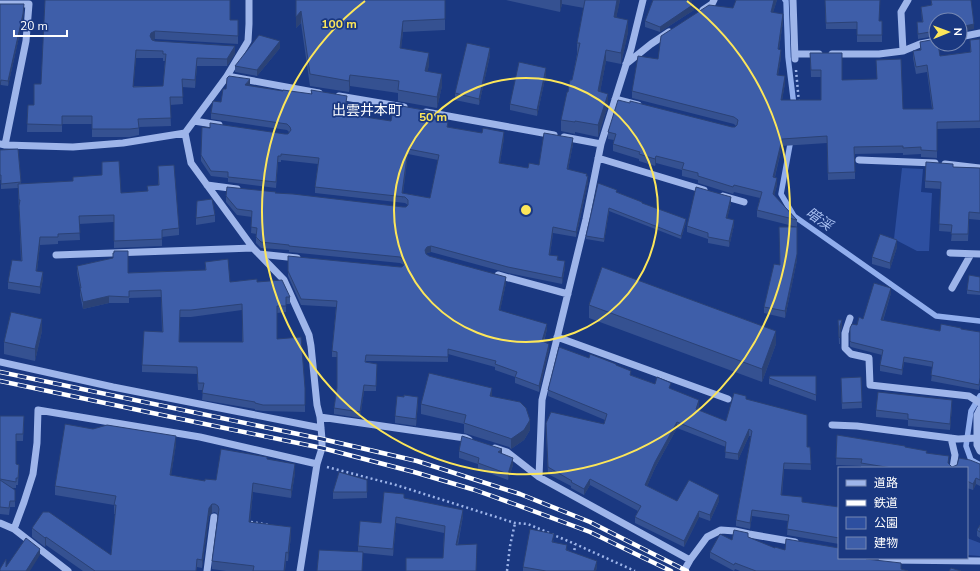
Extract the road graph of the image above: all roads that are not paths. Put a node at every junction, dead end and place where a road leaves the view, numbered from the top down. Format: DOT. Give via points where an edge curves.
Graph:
graph roads {
  1 [pos="249,0"];
  2 [pos="643,0"];
  3 [pos="714,0"];
  4 [pos="793,0"];
  5 [pos="908,0"];
  6 [pos="0,4"];
  7 [pos="700,12"];
  8 [pos="675,28"];
  9 [pos="980,33"];
  10 [pos="968,35"];
  11 [pos="928,42"];
  12 [pos="903,51"];
  13 [pos="626,64"];
  14 [pos="227,76"];
  15 [pos="326,94"];
  16 [pos="334,95"];
  17 [pos="615,99"];
  18 [pos="645,107"];
  19 [pos="194,121"];
  20 [pos="225,126"];
  21 [pos="185,133"];
  22 [pos="601,144"];
  23 [pos="3,145"];
  24 [pos="598,158"];
  25 [pos="859,160"];
  26 [pos="980,168"];
  27 [pos="207,186"];
  28 [pos="246,190"];
  29 [pos="744,202"];
  30 [pos="253,248"];
  31 [pos="950,253"];
  32 [pos="259,254"];
  33 [pos="971,254"];
  34 [pos="980,254"];
  35 [pos="56,255"];
  36 [pos="306,259"];
  37 [pos="491,273"];
  38 [pos="952,288"];
  39 [pos="568,294"];
  40 [pos="850,318"];
  41 [pos="558,337"];
  42 [pos="0,362"];
  43 [pos="728,400"];
  44 [pos="980,403"];
  45 [pos="980,409"];
  46 [pos="320,416"];
  47 [pos="832,425"];
  48 [pos="321,428"];
  49 [pos="955,438"];
  50 [pos="973,438"];
  51 [pos="980,451"];
  52 [pos="317,464"];
  53 [pos="953,467"];
  54 [pos="539,477"];
  55 [pos="214,517"];
  56 [pos="0,523"];
  57 [pos="14,529"];
  58 [pos="801,543"];
  59 [pos="886,559"];
  60 [pos="690,560"];
  61 [pos="980,561"];
  62 [pos="68,571"];
  63 [pos="207,571"];
  64 [pos="300,571"];
  65 [pos="684,571"];
  1 -- 14 [label="street" via="248,41 240,49"];
  2 -- 13 [label="street"];
  3 -- 7 [label="street"];
  4 -- 12 [label="street" via="795,57"];
  5 -- 12 [label="street" via="902,12"];
  6 -- 23 [label="street" via="29,4 26,41"];
  8 -- 13 [label="street"];
  9 -- 10 [label="street"];
  11 -- 12 [label="street"];
  13 -- 17 [label="street"];
  14 -- 15 [label="street"];
  14 -- 19 [label="street"];
  16 -- 22 [label="street"];
  17 -- 18 [label="street"];
  17 -- 22 [label="street"];
  19 -- 20 [label="street"];
  19 -- 21 [label="street"];
  21 -- 23 [label="street" via="124,143 73,147"];
  21 -- 27 [label="street" via="191,163"];
  22 -- 24 [label="street"];
  24 -- 29 [label="street"];
  24 -- 39 [label="street"];
  25 -- 26 [label="street" via="941,163"];
  27 -- 28 [label="street"];
  27 -- 30 [label="street"];
  30 -- 32 [label="street"];
  30 -- 35 [label="street"];
  31 -- 33 [label="street"];
  32 -- 36 [label="street"];
  32 -- 46 [label="street" via="284,280 309,335 316,405"];
  33 -- 34 [label="street"];
  33 -- 38 [label="street"];
  37 -- 39 [label="street"];
  39 -- 41 [label="street"];
  40 -- 44 [label="street" via="845,334 845,348 851,354 868,358 870,385 969,396"];
  41 -- 43 [label="street"];
  41 -- 54 [label="street" via="542,400"];
  42 -- 48 [label="street"];
  45 -- 50 [label="street" via="976,415"];
  46 -- 48 [label="street"];
  46 -- 54 [label="street" via="465,438 507,452"];
  47 -- 49 [label="street"];
  48 -- 52 [label="street" via="322,448"];
  49 -- 50 [label="street"];
  49 -- 53 [label="street"];
  50 -- 51 [label="street"];
  52 -- 57 [label="street" via="200,437 38,410 33,474"];
  52 -- 64 [label="street"];
  54 -- 60 [label="street"];
  55 -- 63 [label="street"];
  56 -- 57 [label="street"];
  57 -- 62 [label="street"];
  58 -- 60 [label="street" via="721,530 707,537"];
  59 -- 61 [label="street"];
  60 -- 65 [label="street"];
}
